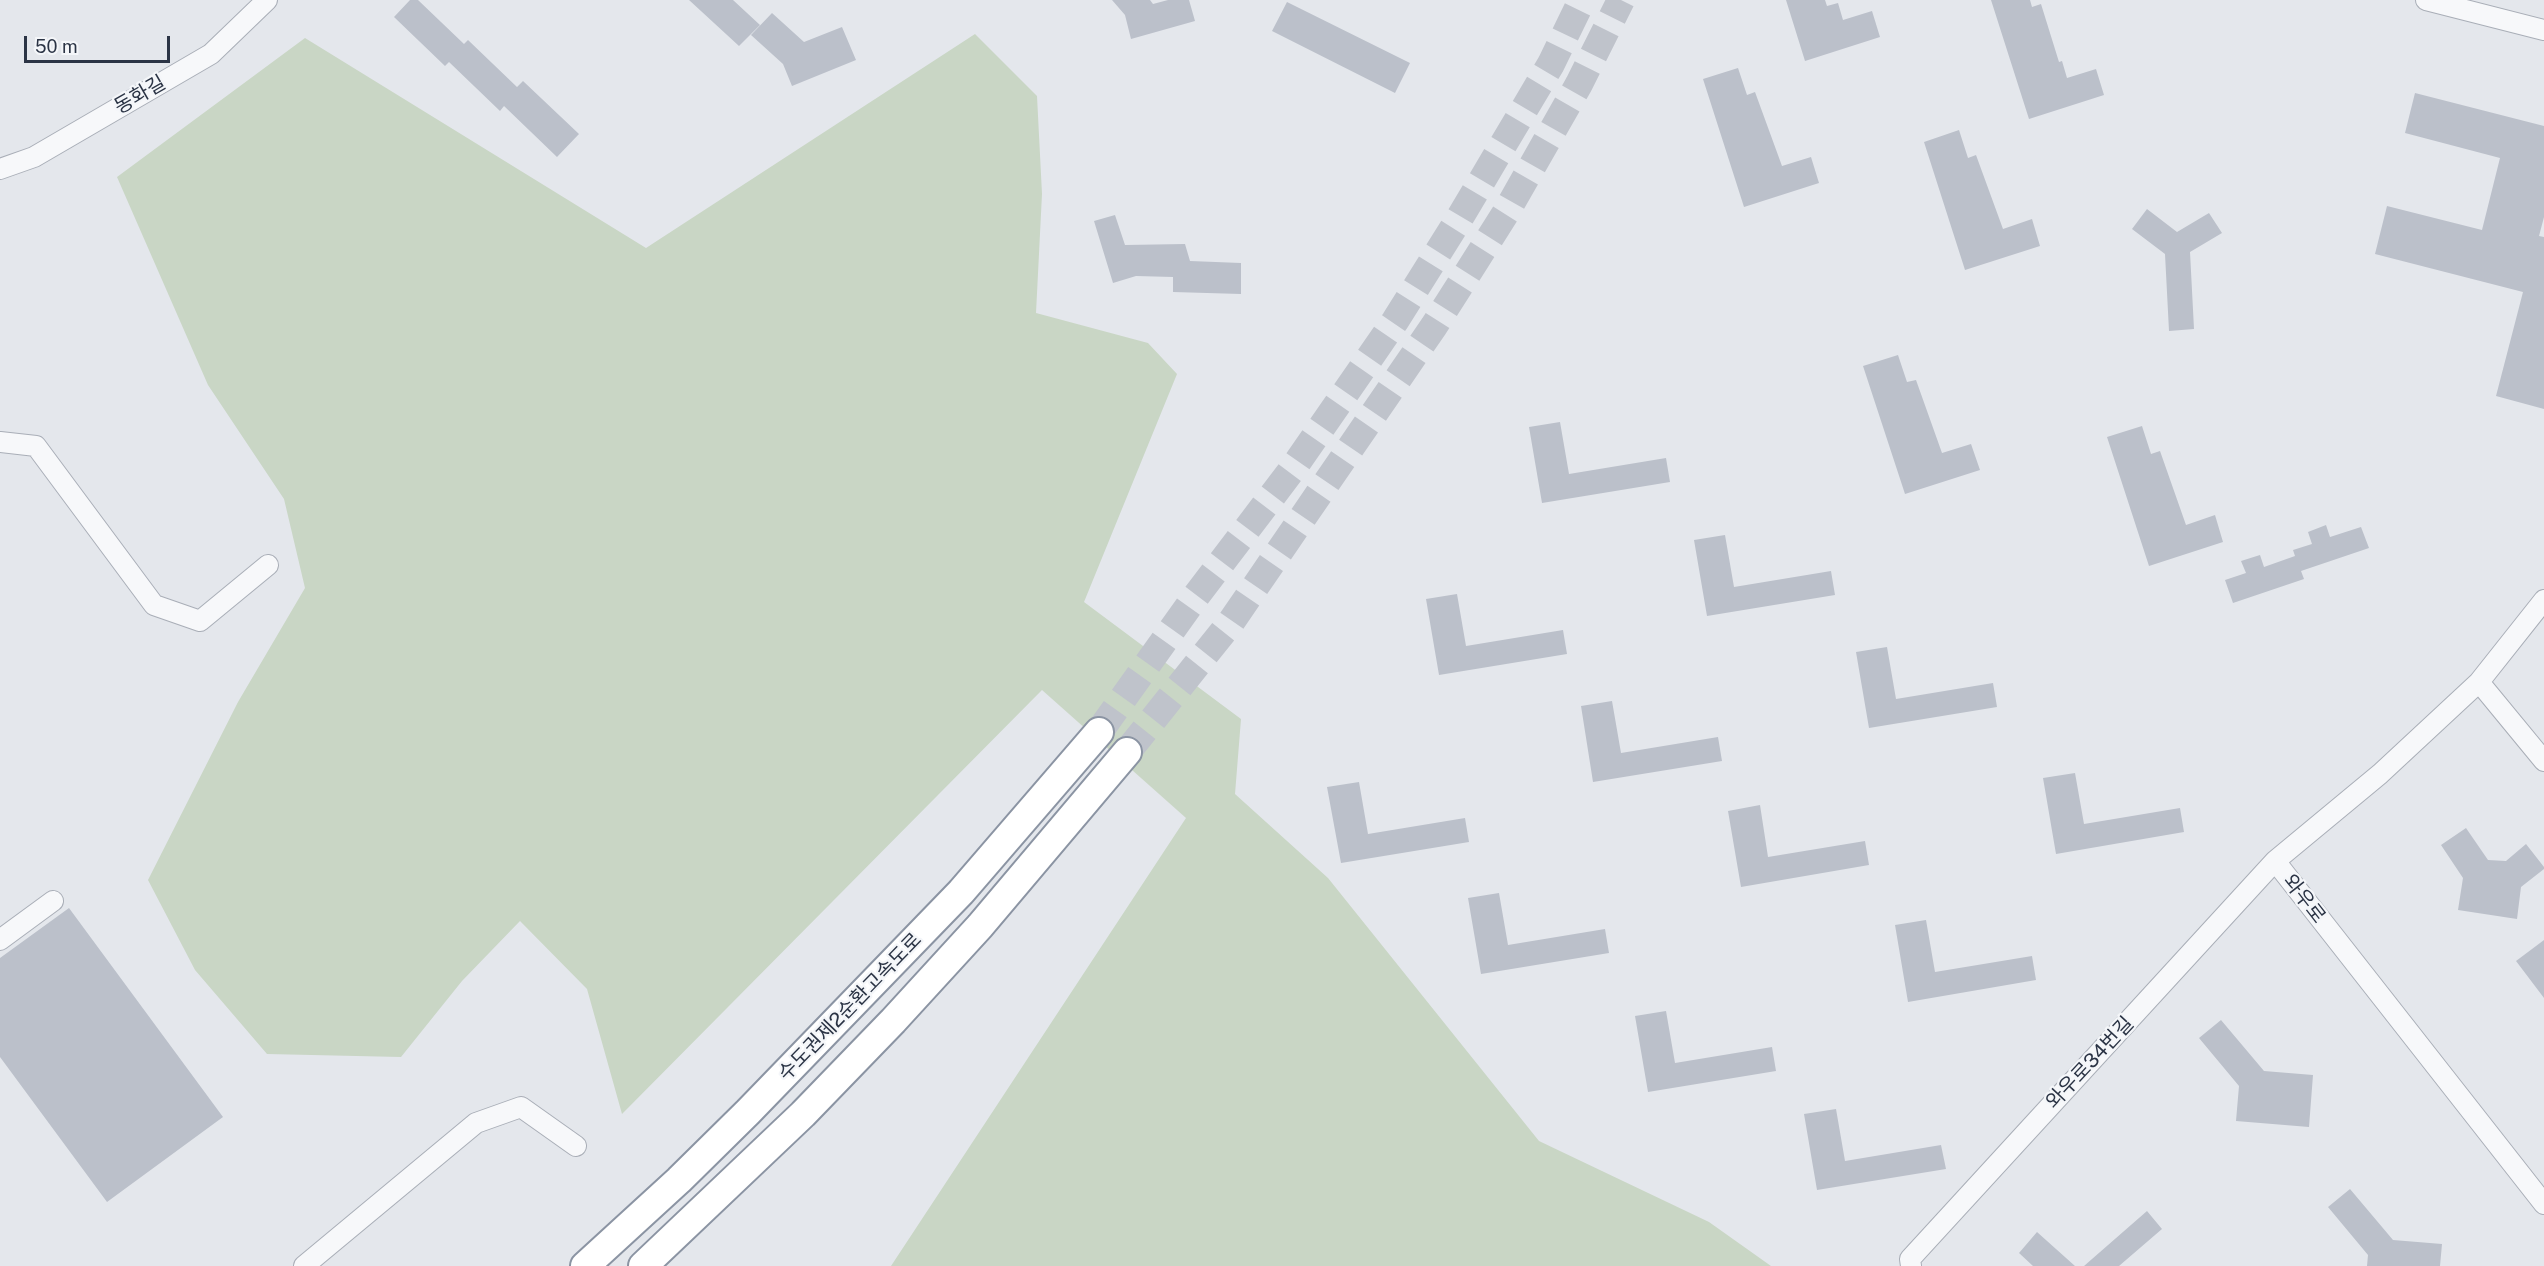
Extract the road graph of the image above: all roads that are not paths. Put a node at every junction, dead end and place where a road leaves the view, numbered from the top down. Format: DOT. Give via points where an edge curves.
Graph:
graph roads {
  1 [pos="267,0"];
  2 [pos="2426,0"];
  3 [pos="2544,30"];
  4 [pos="0,169"];
  5 [pos="0,442"];
  6 [pos="268,565"];
  7 [pos="2544,600"];
  8 [pos="2479,682"];
  9 [pos="1100,732"];
  10 [pos="1127,752"];
  11 [pos="2544,761"];
  12 [pos="2275,861"];
  13 [pos="53,901"];
  14 [pos="0,940"];
  15 [pos="576,1146"];
  16 [pos="2544,1204"];
  17 [pos="676,1235"];
  18 [pos="304,1266"];
  19 [pos="585,1266"];
  20 [pos="643,1266"];
  21 [pos="654,1266"];
  22 [pos="1911,1266"];
  1 -- 4 [label="street, 동화길" via="211,54 34,157"];
  2 -- 3 [label="street"];
  5 -- 6 [label="street" via="36,446 154,605 200,621"];
  7 -- 8 [label="street, 와우로"];
  8 -- 11 [label="street"];
  8 -- 12 [label="street, 와우로" via="2380,774"];
  9 -- 19 [label="highway, 수도권제2순환고속도로" via="961,892 879,978 679,1180"];
  10 -- 17 [label="highway, 수도권제2순환고속도로" via="894,1021 804,1114"];
  12 -- 16 [label="street, 와우로"];
  12 -- 22 [label="street, 와우로34번길" via="1910,1259"];
  13 -- 14 [label="street"];
  15 -- 18 [label="street" via="521,1107 476,1123"];
  17 -- 20 [label="highway, 수도권제2순환고속도로"];
  17 -- 21 [label="street"];
}
